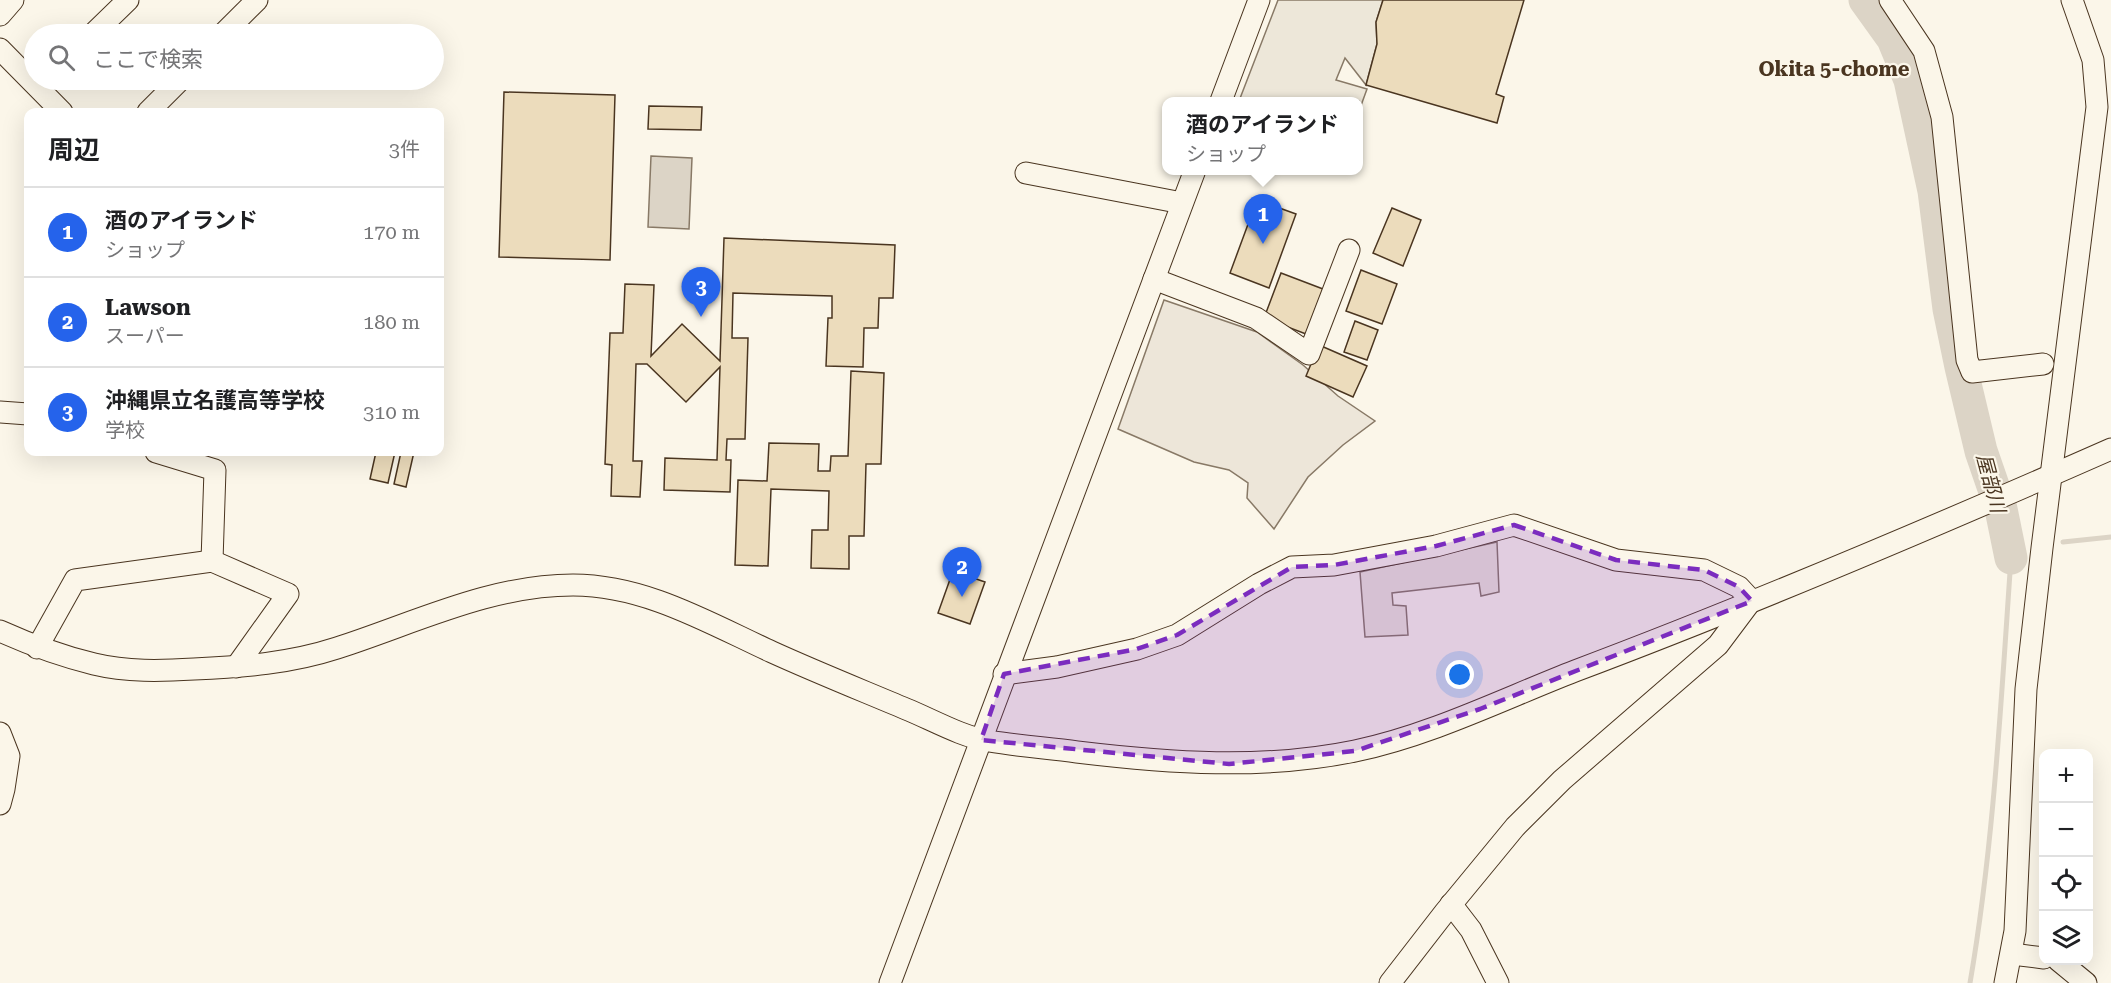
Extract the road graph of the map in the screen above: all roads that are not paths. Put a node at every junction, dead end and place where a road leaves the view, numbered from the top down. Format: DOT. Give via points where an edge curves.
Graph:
graph roads {
  1 [pos="13,0"];
  2 [pos="128,0"];
  3 [pos="256,0"];
  4 [pos="1259,0"];
  5 [pos="1890,0"];
  6 [pos="2072,0"];
  7 [pos="0,15"];
  8 [pos="103,24"];
  9 [pos="233,24"];
  10 [pos="0,49"];
  11 [pos="2102,60"];
  12 [pos="24,69"];
  13 [pos="47,90"];
  14 [pos="170,90"];
  15 [pos="1223,97"];
  16 [pos="59,108"];
  17 [pos="152,108"];
  18 [pos="1026,173"];
  19 [pos="1193,175"];
  20 [pos="1182,203"];
  21 [pos="1349,250"];
  22 [pos="1154,279"];
  23 [pos="2043,364"];
  24 [pos="0,412"];
  25 [pos="24,414"];
  26 [pos="2111,449"];
  27 [pos="169,456"];
  28 [pos="2051,475"];
  29 [pos="212,561"];
  30 [pos="1752,601"];
  31 [pos="0,631"];
  32 [pos="37,648"];
  33 [pos="236,667"];
  34 [pos="1004,674"];
  35 [pos="0,733"];
  36 [pos="981,740"];
  37 [pos="0,804"];
  38 [pos="1451,904"];
  39 [pos="2012,954"];
  40 [pos="2039,957"];
  41 [pos="2064,965"];
  42 [pos="890,983"];
  43 [pos="1390,983"];
  44 [pos="1498,983"];
  45 [pos="2005,983"];
  46 [pos="2086,983"];
  1 -- 7 [label="street"];
  2 -- 8 [label="street"];
  3 -- 9 [label="street"];
  4 -- 15 [label="street"];
  5 -- 23 [label="street" via="1924,51 1942,117 1967,360 1972,372"];
  6 -- 11 [label="street"];
  10 -- 12 [label="street"];
  11 -- 28 [label="street"];
  13 -- 16 [label="street"];
  14 -- 17 [label="street"];
  18 -- 20 [label="street"];
  19 -- 20 [label="street"];
  20 -- 22 [label="street"];
  21 -- 22 [label="street" via="1309,354 1257,318"];
  22 -- 34 [label="street"];
  24 -- 25 [label="street"];
  26 -- 28 [label="street"];
  27 -- 29 [label="street" via="215,470"];
  28 -- 30 [label="street"];
  28 -- 39 [label="street" via="2026,689"];
  29 -- 32 [label="street" via="75,580"];
  29 -- 33 [label="street" via="288,594"];
  30 -- 34 [label="street" via="1738,587 1704,570 1616,560 1514,525 1436,546 1334,565 1292,567 1177,635 1137,649"];
  30 -- 36 [label="street" via="1407,737 1355,751 1229,764 1136,759"];
  30 -- 38 [label="street" via="1718,645 1562,780 1515,827"];
  31 -- 32 [label="street"];
  32 -- 33 [label="street" via="129,670"];
  33 -- 36 [label="street" via="289,660 336,648 487,597 540,586 614,587 664,602"];
  34 -- 36 [label="street"];
  35 -- 37 [label="street" via="9,756"];
  36 -- 42 [label="street"];
  38 -- 43 [label="street"];
  38 -- 44 [label="street" via="1471,930"];
  39 -- 40 [label="street"];
  39 -- 45 [label="street"];
  41 -- 46 [label="street"];
}
